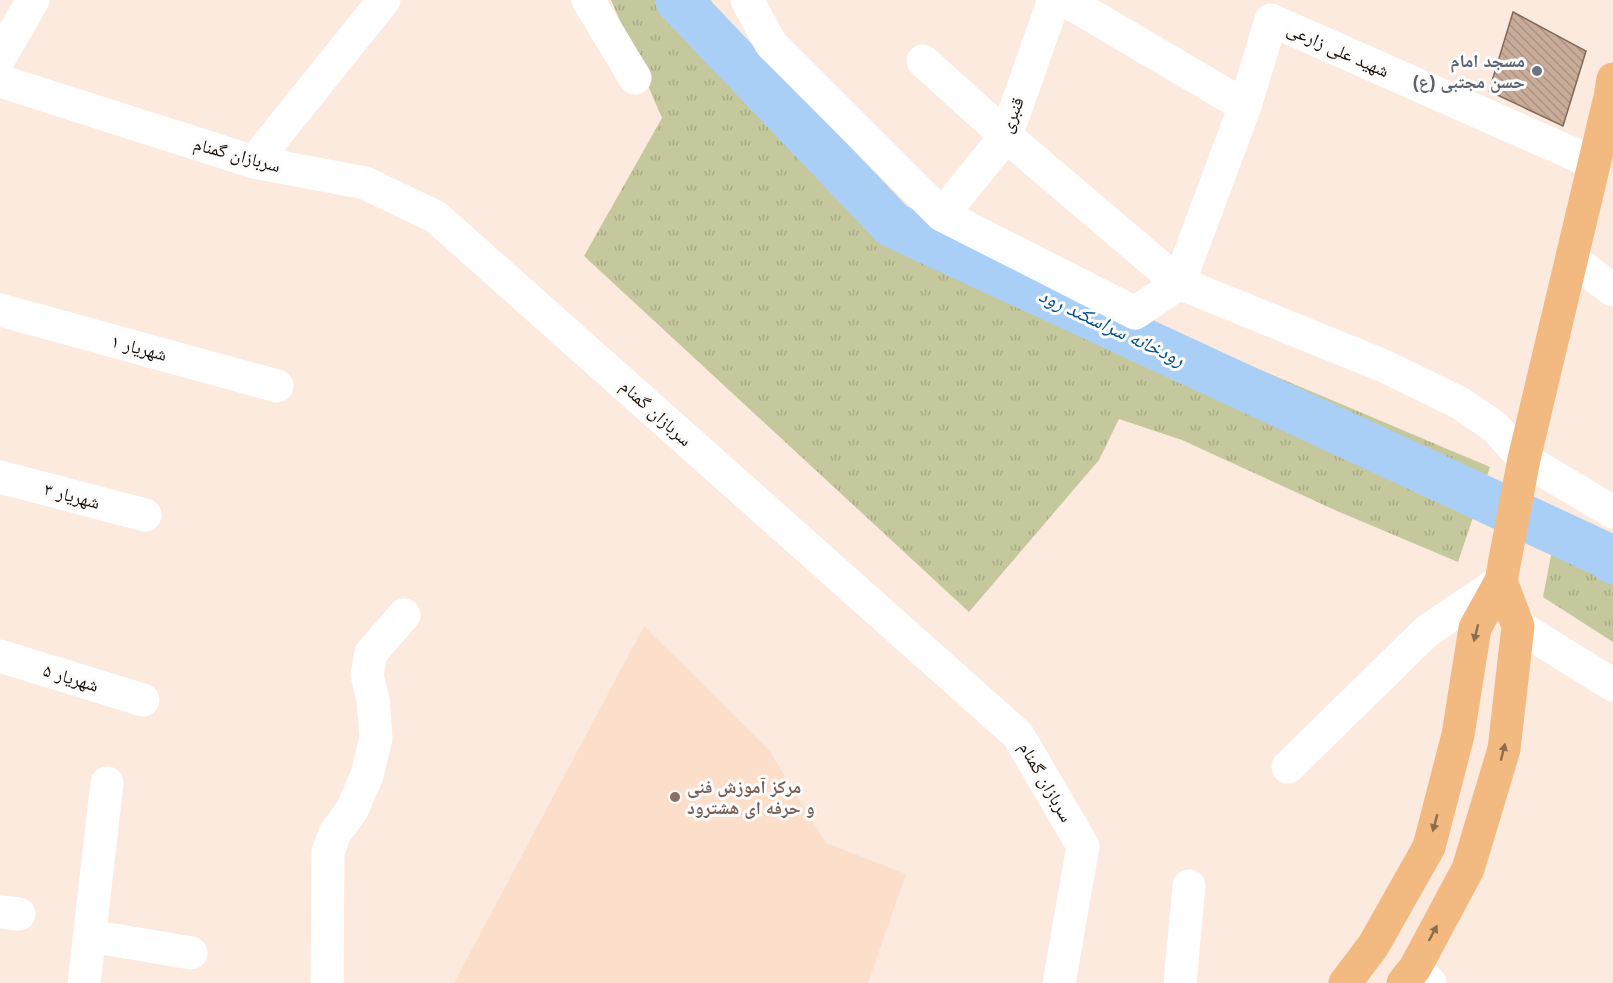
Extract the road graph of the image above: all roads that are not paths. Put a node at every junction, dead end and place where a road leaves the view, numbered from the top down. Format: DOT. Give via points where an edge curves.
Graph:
graph roads {
  1 [pos="33,0"];
  2 [pos="384,0"];
  3 [pos="588,0"];
  4 [pos="747,0"];
  5 [pos="1054,0"];
  6 [pos="1065,0"];
  7 [pos="0,57"];
  8 [pos="922,61"];
  9 [pos="635,78"];
  10 [pos="0,81"];
  11 [pos="1612,92"];
  12 [pos="1245,106"];
  13 [pos="1006,136"];
  14 [pos="254,162"];
  15 [pos="1594,163"];
  16 [pos="942,215"];
  17 [pos="1572,259"];
  18 [pos="1179,283"];
  19 [pos="1613,290"];
  20 [pos="0,310"];
  21 [pos="278,386"];
  22 [pos="1524,459"];
  23 [pos="0,477"];
  24 [pos="1613,512"];
  25 [pos="145,515"];
  26 [pos="1501,581"];
  27 [pos="404,615"];
  28 [pos="1518,626"];
  29 [pos="0,656"];
  30 [pos="1613,685"];
  31 [pos="143,700"];
  32 [pos="1288,767"];
  33 [pos="107,783"];
  34 [pos="1189,886"];
  35 [pos="90,936"];
  36 [pos="190,953"];
  37 [pos="1416,978"];
  38 [pos="84,983"];
  39 [pos="327,983"];
  40 [pos="1059,983"];
  41 [pos="1180,983"];
  42 [pos="1345,983"];
  1 -- 7 [label="street"];
  2 -- 14 [label="street"];
  3 -- 9 [label="street"];
  4 -- 16 [label="street" via="771,44"];
  5 -- 13 [label="street, قنبری"];
  6 -- 12 [label="street"];
  8 -- 13 [label="street"];
  10 -- 14 [label="street, سربازان گمنام"];
  11 -- 15 [label="main road"];
  12 -- 15 [label="street, شهيد علی زارعی" via="1271,20"];
  12 -- 18 [label="street, شهيد علی زارعی"];
  13 -- 16 [label="street, قنبری"];
  13 -- 18 [label="street"];
  14 -- 40 [label="street, سربازان گمنام" via="365,183 436,217 1018,735 1083,846"];
  15 -- 17 [label="main road"];
  16 -- 18 [label="street" via="1136,313"];
  17 -- 19 [label="street"];
  17 -- 22 [label="main road"];
  18 -- 22 [label="street" via="1384,366 1460,403 1495,426"];
  20 -- 21 [label="street, شهریار ۱"];
  22 -- 24 [label="street"];
  22 -- 26 [label="main road"];
  23 -- 25 [label="street, شهریار ۳"];
  26 -- 28 [label="main road"];
  26 -- 32 [label="street" via="1427,630"];
  26 -- 42 [label="main road, one-way" via="1475,628 1458,735 1429,847 1372,946"];
  27 -- 39 [label="street" via="371,653 367,675 376,738 352,810 335,833 328,852"];
  28 -- 30 [label="street"];
  37 -- 28 [label="main road, one-way" via="1468,868 1498,770 1504,749"];
  29 -- 31 [label="street, شهریار ۵"];
  33 -- 35 [label="street"];
  34 -- 41 [label="street"];
  35 -- 36 [label="street"];
  35 -- 38 [label="street"];
}
